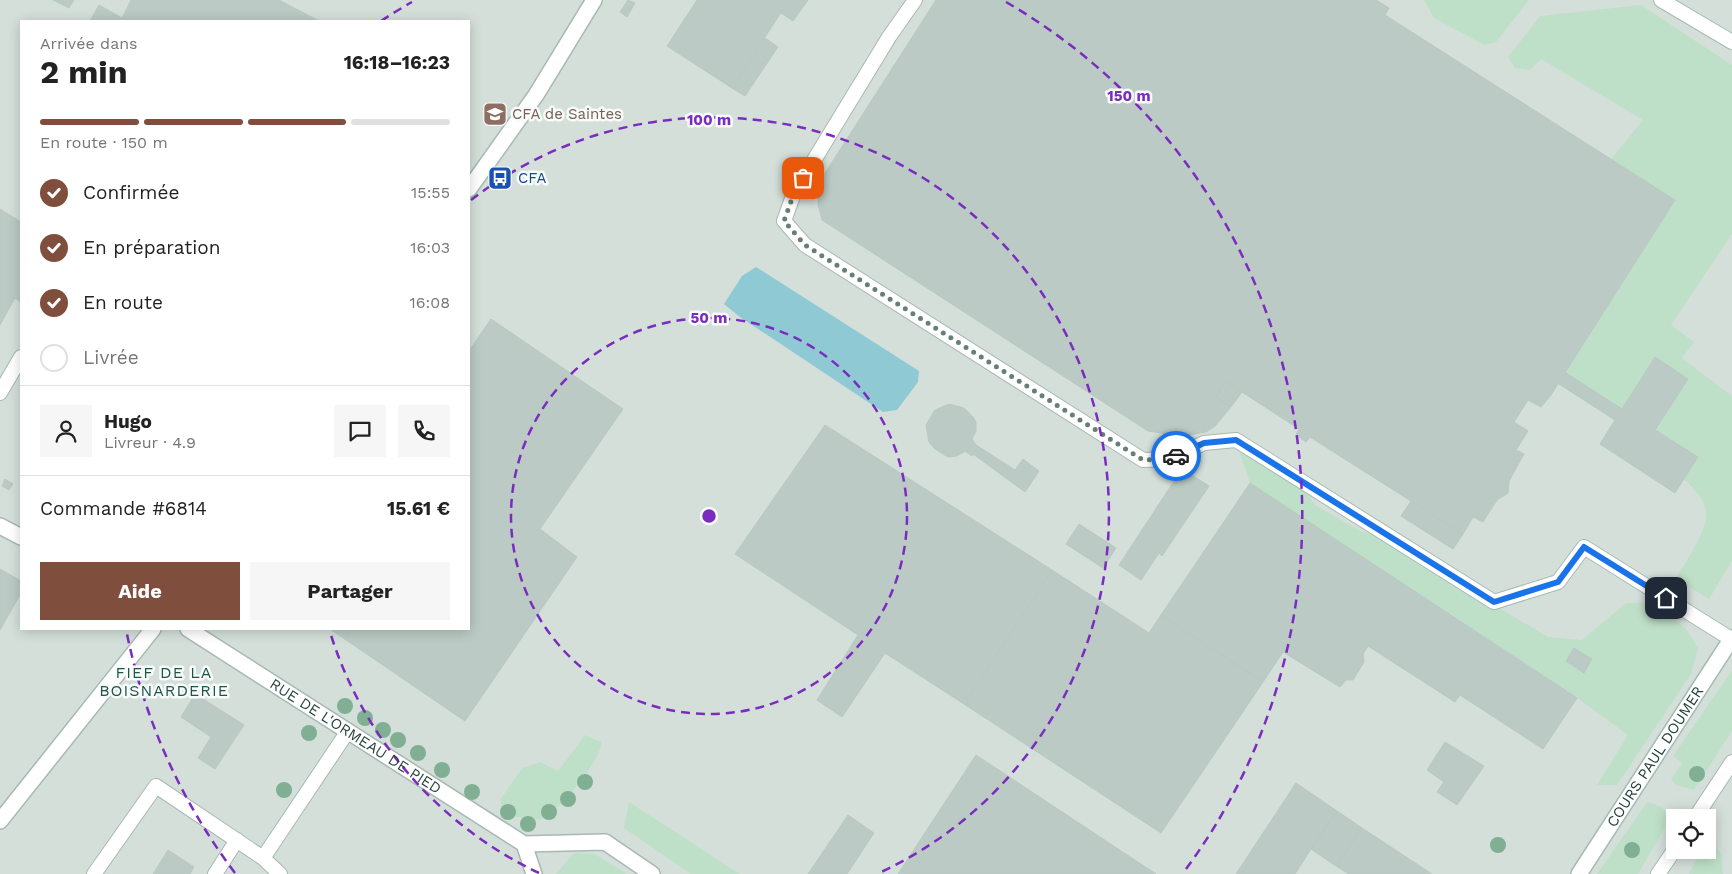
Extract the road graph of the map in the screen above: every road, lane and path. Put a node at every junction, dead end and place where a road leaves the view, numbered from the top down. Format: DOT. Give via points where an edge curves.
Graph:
graph roads {
  1 [pos="594,0"];
  2 [pos="915,0"];
  3 [pos="1661,0"];
  4 [pos="1732,42"];
  5 [pos="470,188"];
  6 [pos="20,359"];
  7 [pos="0,393"];
  8 [pos="0,526"];
  9 [pos="20,536"];
  10 [pos="153,630"];
  11 [pos="190,630"];
  12 [pos="1732,639"];
  13 [pos="348,731"];
  14 [pos="1732,762"];
  15 [pos="1701,809"];
  16 [pos="0,821"];
  17 [pos="236,840"];
  18 [pos="524,844"];
  19 [pos="263,858"];
  20 [pos="1668,859"];
  21 [pos="94,874"];
  22 [pos="215,874"];
  23 [pos="280,874"];
  24 [pos="534,874"];
  25 [pos="652,874"];
  26 [pos="1579,874"];
  27 [pos="1658,874"];
  1 -- 5 [label="street" via="536,95"];
  2 -- 12 [label="lane" via="794,193 784,221 805,245 1143,460 1171,459 1204,443 1236,440 1494,602 1558,582 1584,547"];
  3 -- 4 [label="lane"];
  6 -- 7 [label="lane"];
  8 -- 9 [label="street"];
  10 -- 16 [label="street"];
  11 -- 13 [label="street, RUE DE L'ORMEAU DE PIED"];
  12 -- 26 [label="street, COURS PAUL DOUMER"];
  13 -- 18 [label="street, RUE DE L'ORMEAU DE PIED"];
  13 -- 19 [label="lane"];
  14 -- 15 [label="lane"];
  17 -- 19 [label="lane"];
  17 -- 21 [label="lane" via="156,786"];
  17 -- 22 [label="lane"];
  18 -- 24 [label="street"];
  18 -- 25 [label="street" via="604,842"];
  19 -- 23 [label="lane"];
  20 -- 27 [label="lane"];
}
